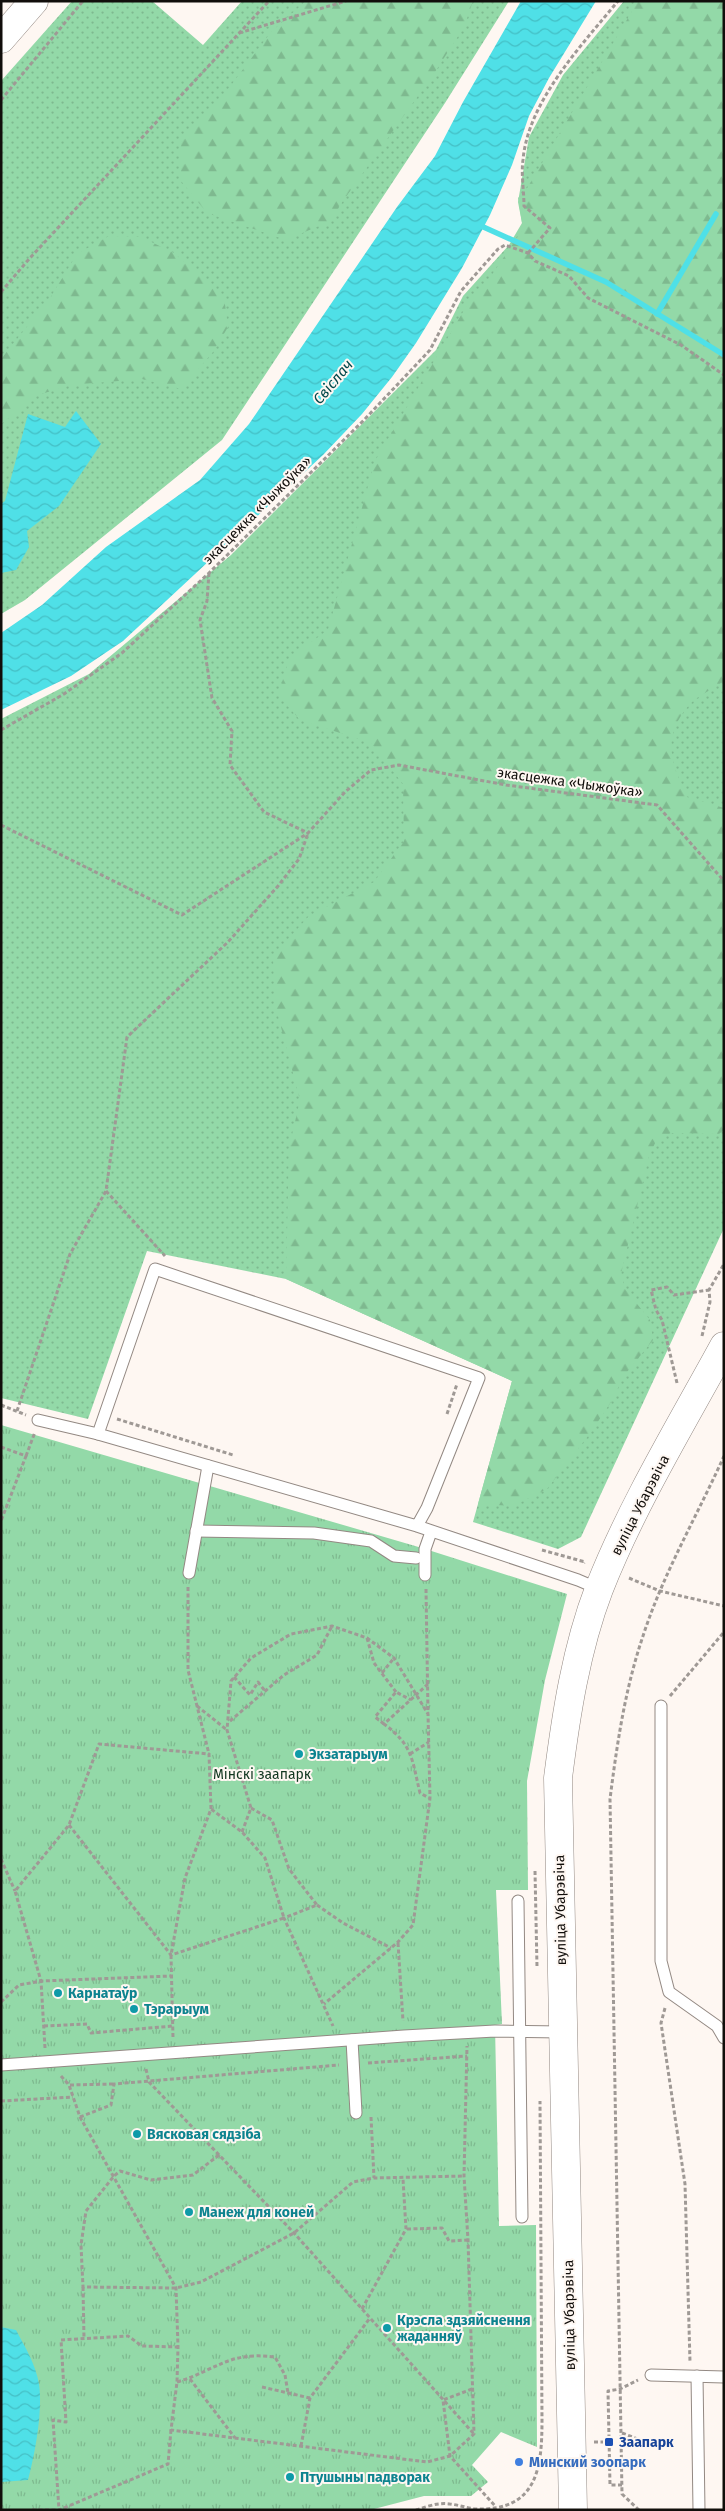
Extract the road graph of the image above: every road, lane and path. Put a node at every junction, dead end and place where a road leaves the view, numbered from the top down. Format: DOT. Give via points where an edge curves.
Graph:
graph roads {
  1 [pos="34,1"];
  2 [pos="83,1"];
  3 [pos="268,1"];
  4 [pos="346,1"];
  5 [pos="618,1"];
  6 [pos="239,33"];
  7 [pos="1,39"];
  8 [pos="1,100"];
  9 [pos="528,253"];
  10 [pos="1,292"];
  11 [pos="724,376"];
  12 [pos="209,573"];
  13 [pos="1,730"];
  14 [pos="1,825"];
  15 [pos="308,833"];
  16 [pos="724,881"];
  17 [pos="106,1191"];
  18 [pos="169,1261"];
  19 [pos="709,1290"];
  20 [pos="724,1346"];
  21 [pos="677,1383"];
  22 [pos="1,1405"];
  23 [pos="17,1411"];
  24 [pos="104,1414"];
  25 [pos="38,1420"];
  26 [pos="98,1434"];
  27 [pos="1,1447"];
  28 [pos="26,1456"];
  29 [pos="242,1458"];
  30 [pos="724,1458"];
  31 [pos="208,1466"];
  32 [pos="1,1521"];
  33 [pos="417,1526"];
  34 [pos="196,1531"];
  35 [pos="431,1532"];
  36 [pos="537,1549"];
  37 [pos="416,1558"];
  38 [pos="189,1573"];
  39 [pos="426,1575"];
  40 [pos="625,1577"];
  41 [pos="589,1585"];
  42 [pos="660,1591"];
  43 [pos="724,1606"];
  44 [pos="332,1626"];
  45 [pos="724,1632"];
  46 [pos="367,1638"];
  47 [pos="394,1658"];
  48 [pos="382,1673"];
  49 [pos="234,1676"];
  50 [pos="428,1684"];
  51 [pos="266,1691"];
  52 [pos="396,1692"];
  53 [pos="417,1694"];
  54 [pos="411,1700"];
  55 [pos="196,1705"];
  56 [pos="662,1706"];
  57 [pos="428,1714"];
  58 [pos="229,1721"];
  59 [pos="384,1724"];
  60 [pos="227,1730"];
  61 [pos="429,1741"];
  62 [pos="209,1754"];
  63 [pos="410,1754"];
  64 [pos="430,1798"];
  65 [pos="251,1808"];
  66 [pos="211,1809"];
  67 [pos="69,1825"];
  68 [pos="242,1832"];
  69 [pos="1,1859"];
  70 [pos="535,1864"];
  71 [pos="15,1891"];
  72 [pos="518,1901"];
  73 [pos="317,1905"];
  74 [pos="284,1918"];
  75 [pos="398,1942"];
  76 [pos="391,1948"];
  77 [pos="171,1955"];
  78 [pos="537,1972"];
  79 [pos="171,1976"];
  80 [pos="41,1981"];
  81 [pos="669,1992"];
  82 [pos="1,1995"];
  83 [pos="3,2000"];
  84 [pos="324,2004"];
  85 [pos="44,2026"];
  86 [pos="172,2026"];
  87 [pos="521,2031"];
  88 [pos="562,2032"];
  89 [pos="467,2033"];
  90 [pos="404,2036"];
  91 [pos="724,2038"];
  92 [pos="352,2040"];
  93 [pos="339,2041"];
  94 [pos="173,2054"];
  95 [pos="142,2056"];
  96 [pos="467,2056"];
  97 [pos="46,2061"];
  98 [pos="368,2063"];
  99 [pos="1,2064"];
  100 [pos="354,2064"];
  101 [pos="368,2072"];
  102 [pos="149,2082"];
  103 [pos="114,2084"];
  104 [pos="69,2085"];
  105 [pos="73,2097"];
  106 [pos="540,2098"];
  107 [pos="1,2101"];
  108 [pos="370,2111"];
  109 [pos="356,2113"];
  110 [pos="80,2117"];
  111 [pos="219,2155"];
  112 [pos="114,2176"];
  113 [pos="464,2176"];
  114 [pos="374,2178"];
  115 [pos="403,2179"];
  116 [pos="522,2217"];
  117 [pos="406,2229"];
  118 [pos="294,2233"];
  119 [pos="468,2240"];
  120 [pos="83,2287"];
  121 [pos="176,2288"];
  122 [pos="362,2309"];
  123 [pos="370,2318"];
  124 [pos="84,2338"];
  125 [pos="178,2348"];
  126 [pos="651,2375"];
  127 [pos="694,2376"];
  128 [pos="724,2377"];
  129 [pos="190,2379"];
  130 [pos="177,2382"];
  131 [pos="628,2385"];
  132 [pos="262,2387"];
  133 [pos="472,2389"];
  134 [pos="620,2389"];
  135 [pos="288,2393"];
  136 [pos="310,2398"];
  137 [pos="443,2400"];
  138 [pos="171,2430"];
  139 [pos="474,2434"];
  140 [pos="622,2434"];
  141 [pos="235,2438"];
  142 [pos="651,2444"];
  143 [pos="301,2446"];
  144 [pos="450,2456"];
  145 [pos="622,2485"];
  146 [pos="496,2508"];
  147 [pos="418,2509"];
  148 [pos="32,2510"];
  149 [pos="59,2510"];
  150 [pos="573,2510"];
  151 [pos="639,2510"];
  152 [pos="699,2510"];
  1 -- 7 [label="main road"];
  2 -- 8 [label="path"];
  3 -- 6 [label="path"];
  4 -- 6 [label="path"];
  5 -- 9 [label="path" via="562,70 532,124 523,159 524,206 550,228"];
  6 -- 10 [label="path"];
  9 -- 11 [label="path, экасцежка «Чыжоўка»" via="535,261 570,276 588,298 681,346"];
  9 -- 12 [label="path, экасцежка «Чыжоўка»" via="505,245 498,248 460,291 430,350"];
  12 -- 13 [label="path" via="122,653 64,694"];
  12 -- 15 [label="path, экасцежка «Чыжоўка»" via="207,601 200,620 212,698 232,731 230,765 264,812"];
  14 -- 15 [label="path" via="182,915"];
  15 -- 16 [label="path, экасцежка «Чыжоўка»" via="345,792 371,770 400,765 506,785 657,805"];
  15 -- 17 [label="path" via="299,859 278,886 228,942 127,1038"];
  17 -- 18 [label="path"];
  17 -- 23 [label="path" via="70,1254"];
  19 -- 21 [label="path" via="674,1295 668,1288 651,1290 662,1320"];
  20 -- 41 [label="main road, вуліца Убарэвіча" via="624,1533"];
  22 -- 23 [label="path"];
  23 -- 25 [label="path"];
  24 -- 26 [label="lane"];
  24 -- 29 [label="path"];
  24 -- 33 [label="lane" via="155,1269 479,1378"];
  25 -- 26 [label="lane"];
  25 -- 28 [label="path"];
  26 -- 31 [label="lane"];
  27 -- 28 [label="path"];
  28 -- 32 [label="path"];
  30 -- 42 [label="path"];
  31 -- 33 [label="lane"];
  31 -- 34 [label="lane"];
  33 -- 35 [label="lane"];
  34 -- 37 [label="lane" via="314,1533 371,1541 394,1556"];
  34 -- 38 [label="lane"];
  35 -- 39 [label="lane" via="425,1549"];
  35 -- 41 [label="lane"];
  36 -- 41 [label="path" via="585,1562"];
  38 -- 55 [label="path" via="187,1661"];
  39 -- 50 [label="path"];
  40 -- 42 [label="path"];
  41 -- 88 [label="main road, вуліца Убарэвіча" via="558,1778"];
  42 -- 43 [label="path"];
  42 -- 134 [label="path" via="630,1678 610,1799"];
  44 -- 46 [label="path"];
  44 -- 49 [label="path" via="291,1634 251,1658"];
  44 -- 51 [label="path" via="317,1655 284,1675"];
  45 -- 56 [label="path"];
  46 -- 47 [label="path"];
  46 -- 48 [label="path" via="374,1662"];
  47 -- 48 [label="path"];
  47 -- 53 [label="path"];
  48 -- 52 [label="path"];
  49 -- 51 [label="path" via="250,1695 258,1682"];
  49 -- 58 [label="path" via="230,1681"];
  50 -- 53 [label="path"];
  50 -- 57 [label="path"];
  51 -- 58 [label="path"];
  52 -- 54 [label="path"];
  52 -- 59 [label="path" via="375,1717"];
  53 -- 54 [label="path"];
  53 -- 57 [label="path"];
  54 -- 59 [label="path"];
  55 -- 60 [label="path"];
  55 -- 62 [label="path"];
  56 -- 81 [label="lane" via="661,1961"];
  57 -- 61 [label="path"];
  58 -- 60 [label="path"];
  59 -- 63 [label="path" via="400,1736"];
  60 -- 65 [label="path"];
  61 -- 63 [label="path"];
  61 -- 64 [label="path"];
  62 -- 66 [label="path"];
  62 -- 67 [label="path" via="99,1744"];
  63 -- 64 [label="path" via="420,1793"];
  64 -- 75 [label="path" via="414,1924"];
  65 -- 68 [label="path"];
  65 -- 73 [label="path" via="272,1820 288,1869"];
  66 -- 68 [label="path"];
  66 -- 77 [label="path" via="185,1878"];
  67 -- 71 [label="path"];
  67 -- 77 [label="path"];
  68 -- 74 [label="path" via="265,1858"];
  69 -- 71 [label="path"];
  70 -- 78 [label="path"];
  71 -- 80 [label="path"];
  72 -- 87 [label="lane"];
  73 -- 74 [label="path"];
  73 -- 76 [label="path" via="343,1923"];
  74 -- 77 [label="path"];
  74 -- 84 [label="path"];
  75 -- 76 [label="path"];
  75 -- 90 [label="path"];
  76 -- 84 [label="path"];
  77 -- 79 [label="path"];
  79 -- 80 [label="path"];
  79 -- 86 [label="path"];
  80 -- 83 [label="path" via="19,1985"];
  80 -- 85 [label="path"];
  81 -- 91 [label="lane" via="717,2026"];
  81 -- 127 [label="path" via="662,2023 685,2184"];
  82 -- 83 [label="path"];
  84 -- 93 [label="path"];
  85 -- 86 [label="path" via="88,2024 91,2033"];
  85 -- 97 [label="path"];
  86 -- 94 [label="path"];
  87 -- 88 [label="lane"];
  87 -- 89 [label="lane"];
  87 -- 116 [label="lane"];
  88 -- 150 [label="main road, вуліца Убарэвіча"];
  89 -- 90 [label="lane"];
  89 -- 96 [label="path"];
  90 -- 92 [label="lane"];
  92 -- 93 [label="lane"];
  92 -- 100 [label="lane"];
  93 -- 94 [label="lane"];
  94 -- 95 [label="lane"];
  95 -- 97 [label="lane"];
  95 -- 102 [label="path"];
  96 -- 98 [label="path"];
  96 -- 113 [label="path"];
  97 -- 99 [label="lane"];
  97 -- 104 [label="path"];
  98 -- 100 [label="path"];
  98 -- 101 [label="path"];
  100 -- 102 [label="path"];
  100 -- 109 [label="lane"];
  102 -- 103 [label="path"];
  102 -- 111 [label="path"];
  103 -- 104 [label="path"];
  103 -- 110 [label="path" via="111,2104"];
  104 -- 105 [label="path"];
  105 -- 107 [label="path"];
  105 -- 110 [label="path"];
  106 -- 146 [label="path" via="542,2453 536,2477 523,2498"];
  108 -- 114 [label="path"];
  110 -- 112 [label="path"];
  111 -- 112 [label="path" via="193,2175 151,2180 120,2171"];
  111 -- 118 [label="path"];
  112 -- 120 [label="path" via="86,2211 81,2245"];
  112 -- 121 [label="path"];
  113 -- 115 [label="path"];
  113 -- 119 [label="path"];
  114 -- 115 [label="path"];
  114 -- 118 [label="path" via="353,2182"];
  115 -- 117 [label="path"];
  117 -- 119 [label="path" via="442,2228 449,2241"];
  117 -- 122 [label="path"];
  118 -- 121 [label="path" via="201,2282"];
  118 -- 122 [label="path"];
  119 -- 133 [label="path"];
  120 -- 121 [label="path"];
  120 -- 124 [label="path"];
  121 -- 125 [label="path"];
  122 -- 123 [label="path"];
  123 -- 136 [label="path"];
  123 -- 137 [label="path"];
  124 -- 125 [label="path" via="128,2336 142,2346"];
  124 -- 149 [label="path" via="61,2340 66,2422 53,2420"];
  125 -- 130 [label="path"];
  126 -- 127 [label="lane"];
  127 -- 128 [label="lane"];
  127 -- 152 [label="lane"];
  129 -- 130 [label="path"];
  129 -- 135 [label="path" via="221,2362 254,2354 275,2357 285,2374"];
  129 -- 141 [label="path"];
  130 -- 138 [label="path"];
  131 -- 134 [label="path"];
  132 -- 135 [label="path"];
  133 -- 137 [label="path"];
  133 -- 139 [label="path"];
  134 -- 140 [label="path"];
  134 -- 145 [label="path" via="608,2391 608,2442 610,2485"];
  135 -- 136 [label="path"];
  136 -- 143 [label="path"];
  137 -- 139 [label="path"];
  137 -- 144 [label="path"];
  138 -- 141 [label="path"];
  138 -- 149 [label="path" via="168,2464"];
  139 -- 144 [label="path"];
  140 -- 142 [label="path"];
  140 -- 145 [label="path"];
  141 -- 143 [label="path"];
  143 -- 144 [label="path" via="427,2462"];
  144 -- 146 [label="path"];
  145 -- 151 [label="path" via="622,2494"];
  146 -- 147 [label="path" via="476,2509 448,2504"];
  148 -- 149 [label="path"];
}
